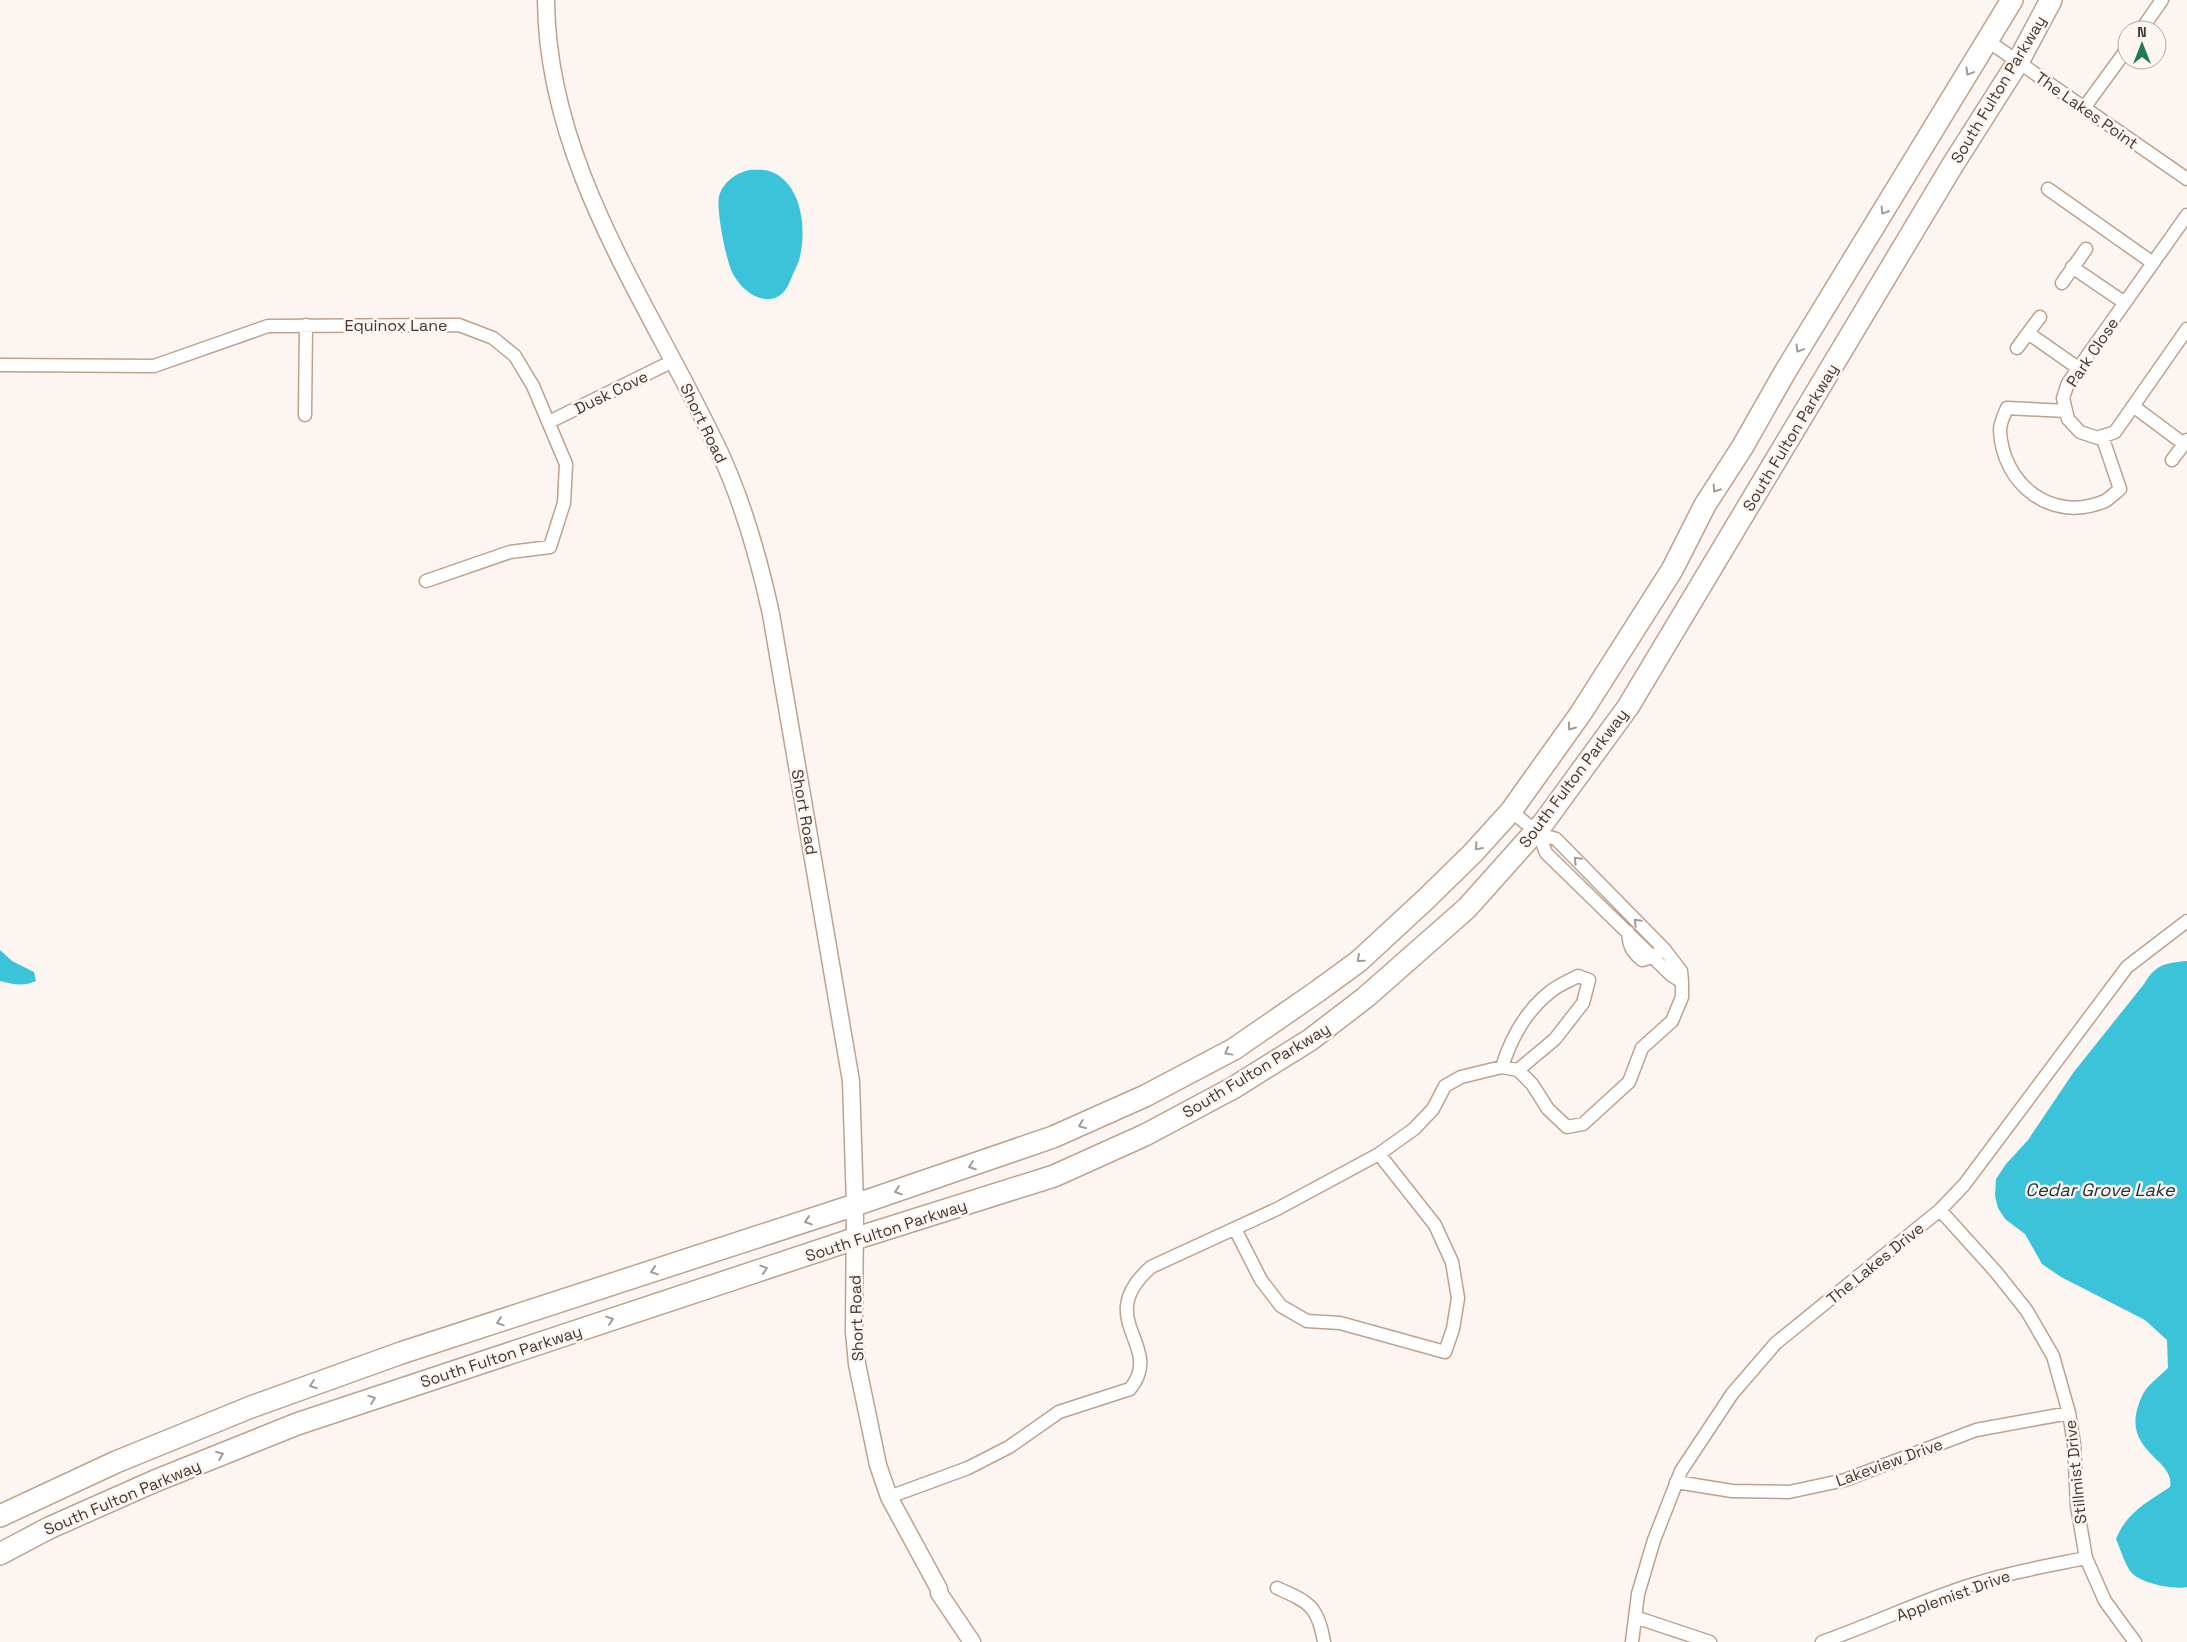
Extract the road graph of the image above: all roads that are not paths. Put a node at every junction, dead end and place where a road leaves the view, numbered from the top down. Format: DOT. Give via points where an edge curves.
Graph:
graph roads {
  1 [pos="546,0"];
  2 [pos="2012,0"];
  3 [pos="2051,0"];
  4 [pos="2162,0"];
  5 [pos="2148,20"];
  6 [pos="1988,40"];
  7 [pos="2018,62"];
  8 [pos="2117,63"];
  9 [pos="2084,108"];
  10 [pos="2187,179"];
  11 [pos="2048,189"];
  12 [pos="2187,215"];
  13 [pos="2086,249"];
  14 [pos="2153,263"];
  15 [pos="2072,267"];
  16 [pos="2062,283"];
  17 [pos="2125,303"];
  18 [pos="2040,318"];
  19 [pos="306,325"];
  20 [pos="2187,329"];
  21 [pos="2028,333"];
  22 [pos="2182,345"];
  23 [pos="2017,348"];
  24 [pos="673,361"];
  25 [pos="0,365"];
  26 [pos="2078,368"];
  27 [pos="2133,406"];
  28 [pos="2066,411"];
  29 [pos="305,415"];
  30 [pos="549,422"];
  31 [pos="2102,436"];
  32 [pos="2185,442"];
  33 [pos="2172,460"];
  34 [pos="426,581"];
  35 [pos="1511,811"];
  36 [pos="1537,832"];
  37 [pos="1610,895"];
  38 [pos="1599,904"];
  39 [pos="2187,921"];
  40 [pos="1664,949"];
  41 [pos="1653,957"];
  42 [pos="1682,982"];
  43 [pos="1502,1067"];
  44 [pos="1518,1070"];
  45 [pos="1379,1154"];
  46 [pos="855,1205"];
  47 [pos="1940,1210"];
  48 [pos="1235,1229"];
  49 [pos="854,1239"];
  50 [pos="2069,1413"];
  51 [pos="1676,1482"];
  52 [pos="889,1496"];
  53 [pos="0,1516"];
  54 [pos="0,1554"];
  55 [pos="2086,1558"];
  56 [pos="1277,1588"];
  57 [pos="1635,1617"];
  58 [pos="972,1642"];
  59 [pos="1324,1642"];
  60 [pos="1632,1642"];
  61 [pos="1710,1642"];
  62 [pos="1822,1642"];
  63 [pos="2135,1642"];
  1 -- 24 [label="street, Short Road" via="550,68 570,140 593,202"];
  2 -- 6 [label="highway, South Fulton Parkway"];
  3 -- 7 [label="highway, South Fulton Parkway"];
  4 -- 5 [label="street"];
  6 -- 7 [label="street, The Lakes Point"];
  6 -- 35 [label="highway, South Fulton Parkway, one-way" via="1790,364 1744,446 1705,505 1666,578 1581,713"];
  7 -- 9 [label="street, The Lakes Point"];
  7 -- 36 [label="highway, South Fulton Parkway" via="1952,166 1628,707"];
  8 -- 9 [label="street"];
  9 -- 10 [label="street, The Lakes Point"];
  11 -- 14 [label="street"];
  12 -- 14 [label="street, Park Close"];
  13 -- 15 [label="street"];
  14 -- 17 [label="street, Park Close"];
  15 -- 16 [label="street"];
  15 -- 17 [label="street"];
  17 -- 26 [label="street, Park Close"];
  18 -- 21 [label="street"];
  19 -- 25 [label="street, Equinox Lane" via="268,326 154,366"];
  19 -- 29 [label="street"];
  19 -- 30 [label="street, Equinox Lane" via="459,325 493,338 515,356"];
  20 -- 22 [label="street"];
  21 -- 23 [label="street"];
  21 -- 26 [label="street"];
  22 -- 27 [label="street"];
  24 -- 30 [label="street, Dusk Cove"];
  24 -- 46 [label="street, Short Road" via="720,453 742,506 771,614 851,1081"];
  26 -- 28 [label="street, Park Close" via="2063,398"];
  27 -- 31 [label="street" via="2115,432"];
  27 -- 32 [label="street"];
  28 -- 31 [label="street, Park Close" via="2068,420 2080,432 2098,438"];
  28 -- 31 [label="street" via="2006,408 2000,428 2003,448 2010,469 2029,492 2053,506 2082,506 2105,501 2120,489"];
  30 -- 34 [label="street, Equinox Lane" via="566,464 564,502 550,547 510,552"];
  32 -- 33 [label="street"];
  35 -- 36 [label="street"];
  35 -- 46 [label="highway, South Fulton Parkway, one-way" via="1473,853 1359,961 1234,1049 1101,1117"];
  37 -- 36 [label="street, one-way" via="1556,839"];
  36 -- 38 [label="street" via="1546,853"];
  36 -- 49 [label="highway, South Fulton Parkway" via="1467,908 1366,997 1310,1040 1233,1088 1145,1135 1054,1176"];
  37 -- 38 [label="street"];
  40 -- 37 [label="street, one-way"];
  38 -- 41 [label="street" via="1628,932 1629,945 1634,953 1642,960"];
  39 -- 47 [label="street, The Lakes Drive" via="2127,967 1964,1185"];
  40 -- 41 [label="street"];
  40 -- 42 [label="street" via="1681,971"];
  41 -- 42 [label="street"];
  42 -- 44 [label="street" via="1682,997 1672,1021 1642,1048 1629,1082 1583,1124 1566,1127"];
  43 -- 44 [label="street"];
  43 -- 44 [label="street" via="1509,1045 1523,1020 1550,992 1578,976 1589,980 1583,1003 1555,1039"];
  43 -- 45 [label="street" via="1461,1076 1446,1086 1433,1109 1414,1130"];
  45 -- 48 [label="street"];
  45 -- 48 [label="street" via="1435,1225 1452,1262 1458,1298 1445,1352 1340,1323 1307,1321 1287,1310 1261,1280"];
  46 -- 49 [label="street, Short Road"];
  46 -- 53 [label="highway, South Fulton Parkway, one-way" via="402,1353 251,1407 116,1462"];
  47 -- 50 [label="street, Stillmist Drive" via="2027,1311 2053,1356"];
  47 -- 51 [label="street, The Lakes Drive" via="1776,1343 1732,1394"];
  48 -- 52 [label="street" via="1151,1267 1138,1279 1126,1303 1129,1328 1140,1354 1140,1370 1130,1389 1059,1412 1009,1447 968,1468"];
  49 -- 52 [label="street, Short Road" via="857,1364 878,1465"];
  54 -- 49 [label="highway, South Fulton Parkway, one-way" via="49,1528 297,1424"];
  50 -- 51 [label="street, Lakeview Drive" via="1976,1430 1845,1480 1789,1492 1732,1491"];
  50 -- 55 [label="street, Stillmist Drive" via="2077,1506"];
  51 -- 57 [label="street, The Lakes Drive" via="1654,1540 1638,1594"];
  52 -- 58 [label="street, Short Road" via="939,1593"];
  55 -- 62 [label="street, Applemist Drive" via="2014,1572 1968,1586"];
  55 -- 63 [label="street, Stillmist Drive" via="2105,1601"];
  56 -- 59 [label="street" via="1306,1600 1320,1620"];
  57 -- 60 [label="street, The Lakes Drive"];
  57 -- 61 [label="street"];
}
